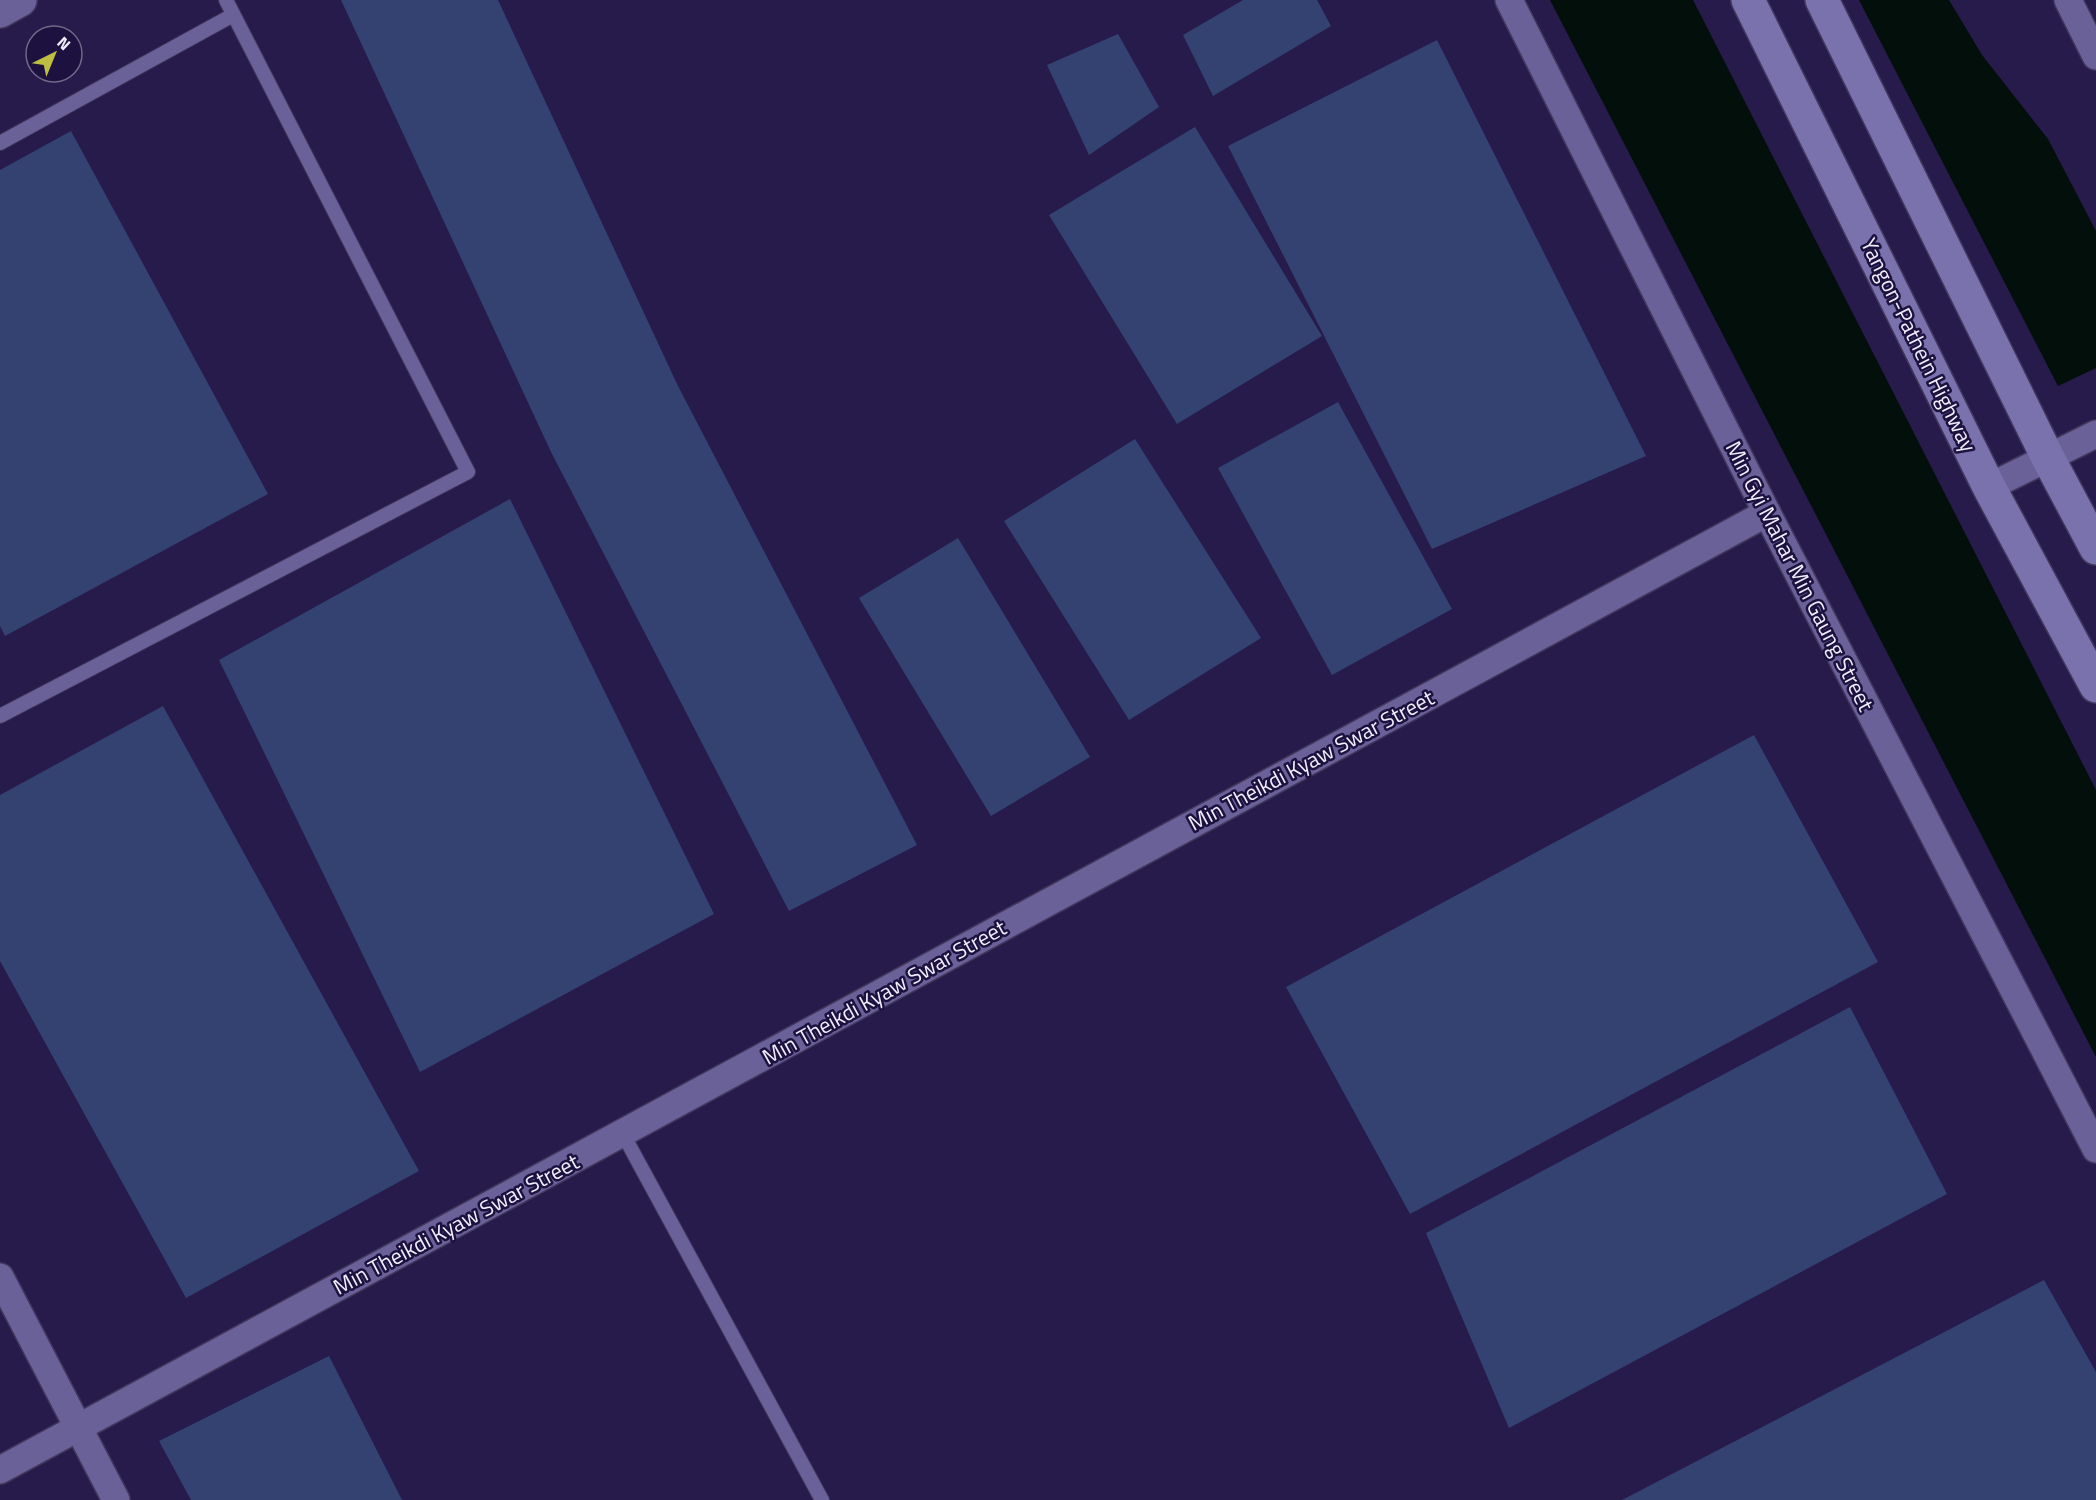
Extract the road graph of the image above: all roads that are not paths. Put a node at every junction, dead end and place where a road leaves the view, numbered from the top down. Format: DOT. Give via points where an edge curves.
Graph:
graph roads {
  1 [pos="20,0"];
  2 [pos="225,0"];
  3 [pos="1509,0"];
  4 [pos="1748,0"];
  5 [pos="1822,0"];
  6 [pos="2068,0"];
  7 [pos="0,10"];
  8 [pos="233,15"];
  9 [pos="2096,56"];
  10 [pos="0,143"];
  11 [pos="2096,434"];
  12 [pos="2048,458"];
  13 [pos="1989,487"];
  14 [pos="1767,513"];
  15 [pos="2096,548"];
  16 [pos="2096,686"];
  17 [pos="0,716"];
  18 [pos="623,1134"];
  19 [pos="2096,1149"];
  20 [pos="0,1277"];
  21 [pos="80,1428"];
  22 [pos="0,1470"];
  23 [pos="116,1500"];
  24 [pos="822,1500"];
  1 -- 7 [label="street"];
  2 -- 8 [label="lane"];
  3 -- 14 [label="street, Min Gyi Mahar Min Gaung Street"];
  4 -- 13 [label="main road, Yangon-Pathein Highway"];
  5 -- 12 [label="main road"];
  6 -- 9 [label="street"];
  8 -- 10 [label="lane"];
  8 -- 17 [label="lane" via="468,472"];
  11 -- 12 [label="street"];
  12 -- 13 [label="street"];
  12 -- 15 [label="main road"];
  13 -- 16 [label="main road, Yangon-Pathein Highway"];
  14 -- 18 [label="street, Min Theikdi Kyaw Swar Street"];
  14 -- 19 [label="street, Min Gyi Mahar Min Gaung Street"];
  18 -- 21 [label="street, Min Theikdi Kyaw Swar Street"];
  18 -- 24 [label="lane"];
  20 -- 21 [label="street"];
  21 -- 22 [label="street, Min Theikdi Kyaw Swar Street"];
  21 -- 23 [label="street"];
}
